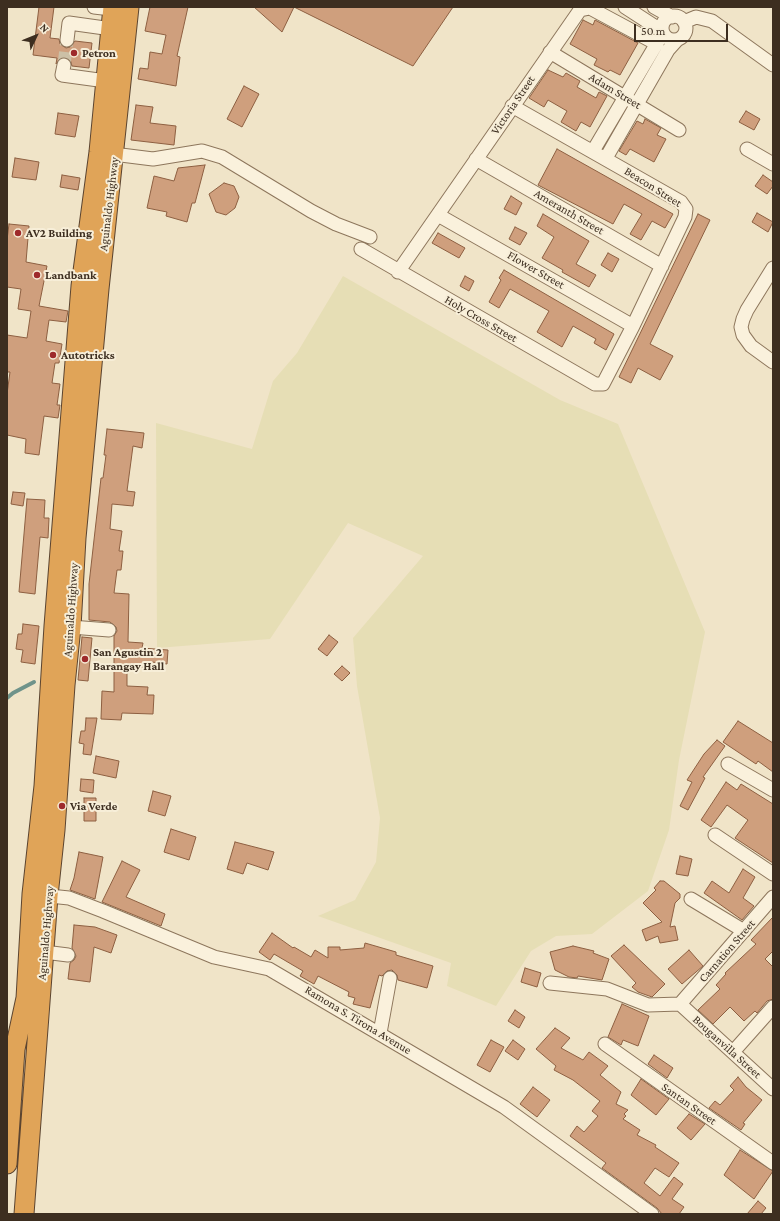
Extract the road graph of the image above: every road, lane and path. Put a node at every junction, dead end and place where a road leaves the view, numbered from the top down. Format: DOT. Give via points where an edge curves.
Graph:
graph roads {
  1 [pos="94,7"];
  2 [pos="625,7"];
  3 [pos="654,7"];
  4 [pos="121,9"];
  5 [pos="678,19"];
  6 [pos="119,30"];
  7 [pos="661,36"];
  8 [pos="67,40"];
  9 [pos="677,40"];
  10 [pos="550,52"];
  11 [pos="64,64"];
  12 [pos="773,65"];
  13 [pos="106,80"];
  14 [pos="625,97"];
  15 [pos="636,104"];
  16 [pos="512,106"];
  17 [pos="680,130"];
  18 [pos="747,149"];
  19 [pos="593,151"];
  20 [pos="107,153"];
  21 [pos="606,158"];
  22 [pos="476,159"];
  23 [pos="773,164"];
  24 [pos="438,214"];
  25 [pos="370,237"];
  26 [pos="361,249"];
  27 [pos="662,266"];
  28 [pos="773,268"];
  29 [pos="398,272"];
  30 [pos="634,326"];
  31 [pos="773,362"];
  32 [pos="603,384"];
  33 [pos="62,627"];
  34 [pos="109,630"];
  35 [pos="728,764"];
  36 [pos="773,790"];
  37 [pos="715,835"];
  38 [pos="773,874"];
  39 [pos="40,895"];
  40 [pos="773,898"];
  41 [pos="691,899"];
  42 [pos="744,931"];
  43 [pos="44,952"];
  44 [pos="68,955"];
  45 [pos="390,978"];
  46 [pos="550,982"];
  47 [pos="680,1004"];
  48 [pos="773,1007"];
  49 [pos="380,1033"];
  50 [pos="605,1044"];
  51 [pos="733,1052"];
  52 [pos="773,1089"];
  53 [pos="773,1163"];
  54 [pos="7,1164"];
  55 [pos="24,1214"];
  56 [pos="652,1214"];
  1 -- 4 [label="street"];
  2 -- 7 [label="street"];
  3 -- 5 [label="street"];
  4 -- 6 [label="highway, Aguinaldo Highway"];
  5 -- 7 [label="street" via="664,22"];
  5 -- 9 [label="street" via="686,31"];
  5 -- 12 [label="street" via="696,17 712,22"];
  6 -- 8 [label="street" via="69,23"];
  6 -- 13 [label="highway, Aguinaldo Highway"];
  6 -- 20 [label="highway, Aguinaldo Highway"];
  7 -- 9 [label="street"];
  7 -- 10 [label="street, Victoria Street" via="584,8 576,14"];
  7 -- 14 [label="street"];
  9 -- 15 [label="street" via="668,50"];
  10 -- 14 [label="street, Adam Street"];
  10 -- 16 [label="street, Victoria Street"];
  11 -- 13 [label="street" via="62,75"];
  13 -- 20 [label="highway, Aguinaldo Highway"];
  14 -- 15 [label="street, Adam Street"];
  14 -- 19 [label="street"];
  15 -- 17 [label="street, Adam Street"];
  15 -- 21 [label="street"];
  16 -- 19 [label="street, Beacon Street"];
  16 -- 22 [label="street, Victoria Street"];
  18 -- 23 [label="street"];
  19 -- 21 [label="street, Beacon Street"];
  20 -- 25 [label="street" via="153,158 202,151 222,157 311,211"];
  20 -- 33 [label="highway, Aguinaldo Highway" via="90,288"];
  21 -- 27 [label="street, Beacon Street" via="684,205 685,217"];
  22 -- 24 [label="street, Victoria Street"];
  22 -- 27 [label="street, Ameranth Street"];
  24 -- 29 [label="street, Victoria Street"];
  24 -- 30 [label="street, Flower Street"];
  26 -- 29 [label="street, Holy Cross Street"];
  27 -- 30 [label="street, Beacon Street"];
  28 -- 31 [label="street" via="743,319 743,335 751,346"];
  29 -- 32 [label="street, Holy Cross Street" via="595,384"];
  30 -- 32 [label="street, Beacon Street"];
  33 -- 34 [label="street"];
  33 -- 39 [label="highway, Aguinaldo Highway" via="65,685 55,830"];
  35 -- 36 [label="street"];
  37 -- 38 [label="street"];
  39 -- 43 [label="highway, Aguinaldo Highway"];
  39 -- 49 [label="street, Ramona S. Tirona Avenue" via="69,898 214,956 269,969"];
  39 -- 54 [label="highway, Aguinaldo Highway" via="26,998 15,1049"];
  40 -- 42 [label="street, Carnation Street"];
  41 -- 42 [label="street"];
  42 -- 47 [label="street, Carnation Street"];
  43 -- 44 [label="street"];
  43 -- 55 [label="highway, Aguinaldo Highway"];
  45 -- 49 [label="street"];
  46 -- 47 [label="street" via="607,989 648,1005"];
  47 -- 51 [label="street, Bouganvilla Street"];
  48 -- 51 [label="street"];
  49 -- 56 [label="street, Ramona S. Tirona Avenue" via="504,1107"];
  50 -- 53 [label="street, Santan Street"];
  51 -- 52 [label="street, Bouganvilla Street"];
}
